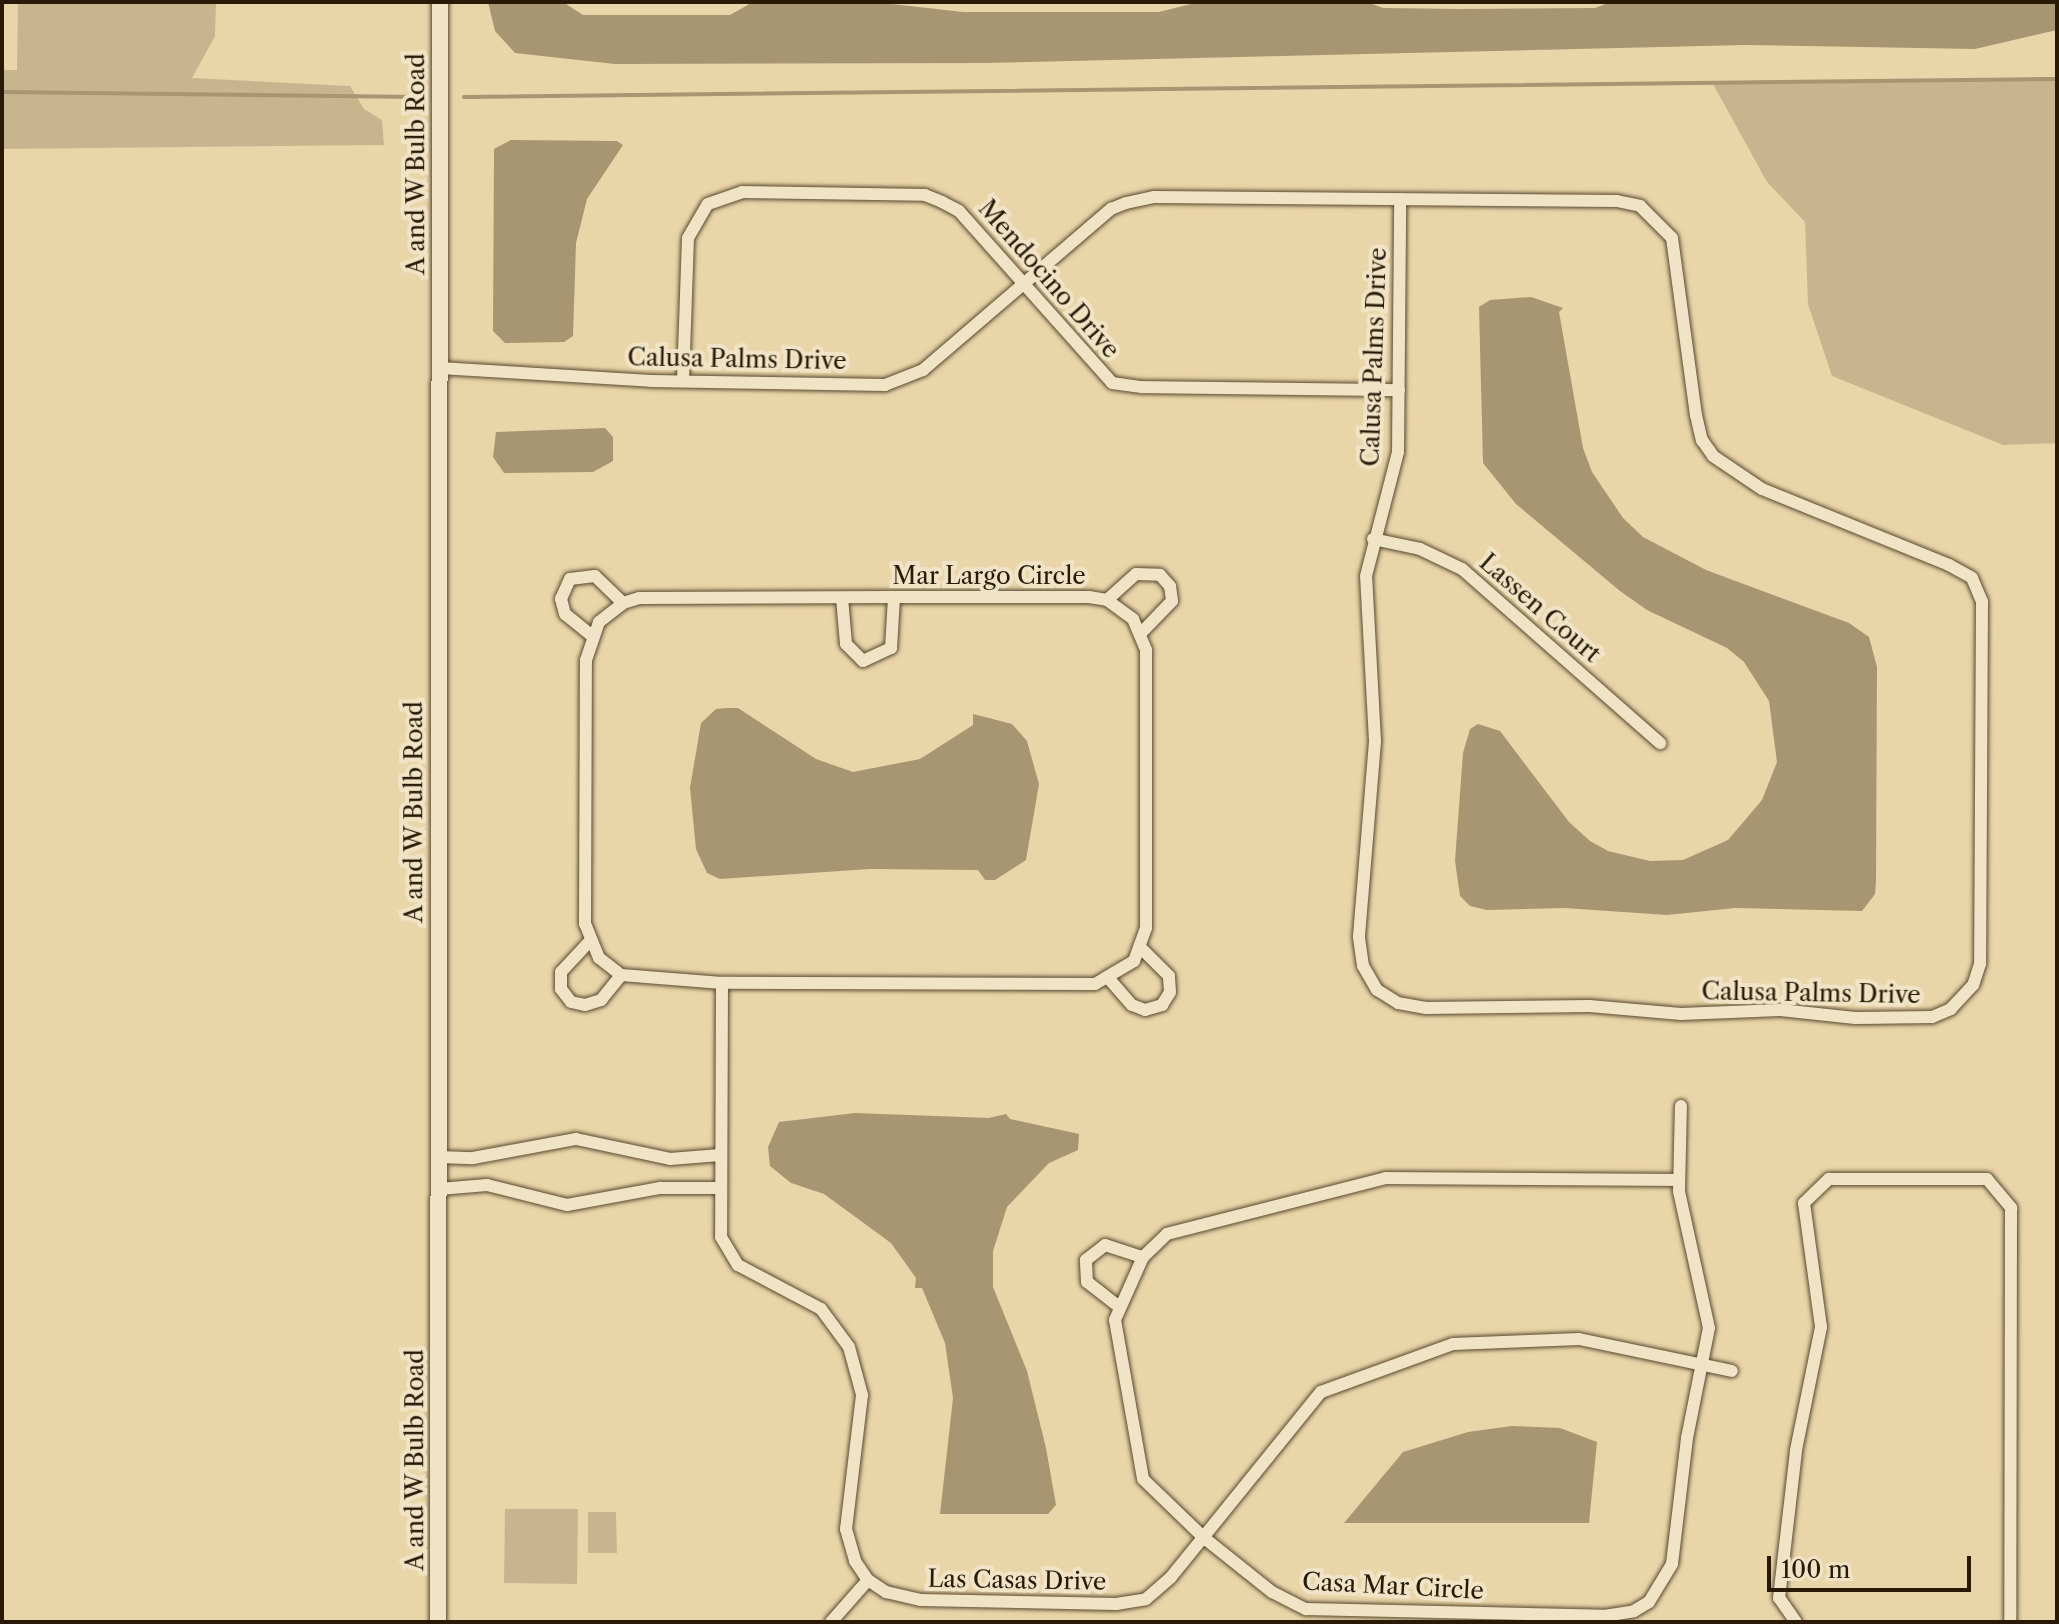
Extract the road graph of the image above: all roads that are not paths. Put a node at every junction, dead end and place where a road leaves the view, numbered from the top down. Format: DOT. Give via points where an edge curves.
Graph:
graph roads {
  1 [pos="440,2"];
  2 [pos="1400,199"];
  3 [pos="1024,285"];
  4 [pos="440,368"];
  5 [pos="683,381"];
  6 [pos="1399,390"];
  7 [pos="1373,539"];
  8 [pos="894,597"];
  9 [pos="842,598"];
  10 [pos="1107,600"];
  11 [pos="623,603"];
  12 [pos="1141,633"];
  13 [pos="591,635"];
  14 [pos="1660,743"];
  15 [pos="589,942"];
  16 [pos="1141,948"];
  17 [pos="621,975"];
  18 [pos="1110,980"];
  19 [pos="722,983"];
  20 [pos="1681,1106"];
  21 [pos="720,1155"];
  22 [pos="439,1157"];
  23 [pos="1679,1180"];
  24 [pos="719,1188"];
  25 [pos="439,1189"];
  26 [pos="1143,1257"];
  27 [pos="1118,1306"];
  28 [pos="1703,1365"];
  29 [pos="1732,1371"];
  30 [pos="1203,1537"];
  31 [pos="868,1580"];
  32 [pos="438,1622"];
  33 [pos="831,1622"];
  34 [pos="1796,1622"];
  35 [pos="2010,1622"];
  1 -- 4 [label="street, A and W Bulb Road"];
  2 -- 3 [label="street, Calusa Palms Drive" via="1154,197 1126,203 1111,209"];
  2 -- 6 [label="street, Calusa Palms Drive"];
  2 -- 7 [label="street, Calusa Palms Drive" via="1617,201 1640,206 1672,238 1696,415 1702,440 1713,456 1762,489 1972,578 1982,602 1986,638 1984,781 1980,964 1964,998 1932,1017 1855,1018 1780,1010 1681,1014 1589,1006 1426,1008 1398,1003 1377,990 1363,966 1359,936 1375,741 1366,576"];
  3 -- 5 [label="street, Calusa Palms Drive" via="923,370 902,381"];
  3 -- 5 [label="street, Mendocino Drive" via="959,211 925,195 727,196 708,204 688,238"];
  3 -- 6 [label="street, Mendocino Drive" via="1112,383"];
  4 -- 5 [label="street, Calusa Palms Drive"];
  4 -- 22 [label="street, A and W Bulb Road"];
  6 -- 7 [label="street, Calusa Palms Drive" via="1398,452"];
  7 -- 14 [label="street, Lassen Court" via="1420,549 1462,569"];
  8 -- 9 [label="street, Mar Largo Circle"];
  8 -- 9 [label="street" via="891,648 863,661 846,644"];
  8 -- 10 [label="street, Mar Largo Circle"];
  9 -- 11 [label="street, Mar Largo Circle" via="639,598"];
  10 -- 12 [label="street, Mar Largo Circle"];
  10 -- 12 [label="street" via="1136,574 1160,575 1170,586 1172,601 1164,616"];
  11 -- 13 [label="street"];
  11 -- 13 [label="street" via="595,576 570,579 561,599 565,614"];
  12 -- 16 [label="street" via="1146,650 1146,913"];
  13 -- 15 [label="street" via="585,682"];
  15 -- 17 [label="street"];
  15 -- 17 [label="street" via="561,972 561,989 571,1002 601,1000"];
  16 -- 18 [label="street"];
  16 -- 18 [label="street" via="1169,976 1170,992 1162,1005 1145,1010 1132,1005"];
  17 -- 19 [label="street"];
  18 -- 19 [label="street"];
  19 -- 21 [label="street"];
  20 -- 23 [label="street, Casa Mar Circle"];
  21 -- 22 [label="street" via="670,1159 576,1139 473,1158"];
  21 -- 24 [label="street"];
  22 -- 25 [label="street, A and W Bulb Road"];
  23 -- 26 [label="street, Casa Mar Circle" via="1386,1178 1184,1228 1154,1243"];
  23 -- 28 [label="street, Casa Mar Circle" via="1708,1314"];
  24 -- 25 [label="street" via="660,1188 567,1205 487,1185"];
  24 -- 31 [label="street" via="718,1221 727,1252 752,1275 796,1292 821,1309 855,1361 862,1413 846,1529 855,1561"];
  25 -- 32 [label="street, A and W Bulb Road"];
  26 -- 27 [label="street, Casa Mar Circle"];
  26 -- 27 [label="street" via="1105,1245 1086,1260 1087,1282"];
  27 -- 30 [label="street, Casa Mar Circle" via="1115,1337 1143,1479"];
  28 -- 29 [label="street, Las Casas Drive"];
  28 -- 30 [label="street, Las Casas Drive" via="1579,1339 1471,1341 1340,1381 1313,1400"];
  28 -- 30 [label="street, Casa Mar Circle" via="1687,1438 1672,1564 1659,1593 1634,1611 1604,1616 1306,1609 1283,1600"];
  30 -- 31 [label="street, Las Casas Drive" via="1159,1590 1132,1603 921,1600 886,1592"];
  31 -- 33 [label="street"];
  34 -- 35 [label="street" via="1779,1598 1796,1450 1821,1327 1804,1203 1829,1179 1987,1179 2011,1208"];
}
